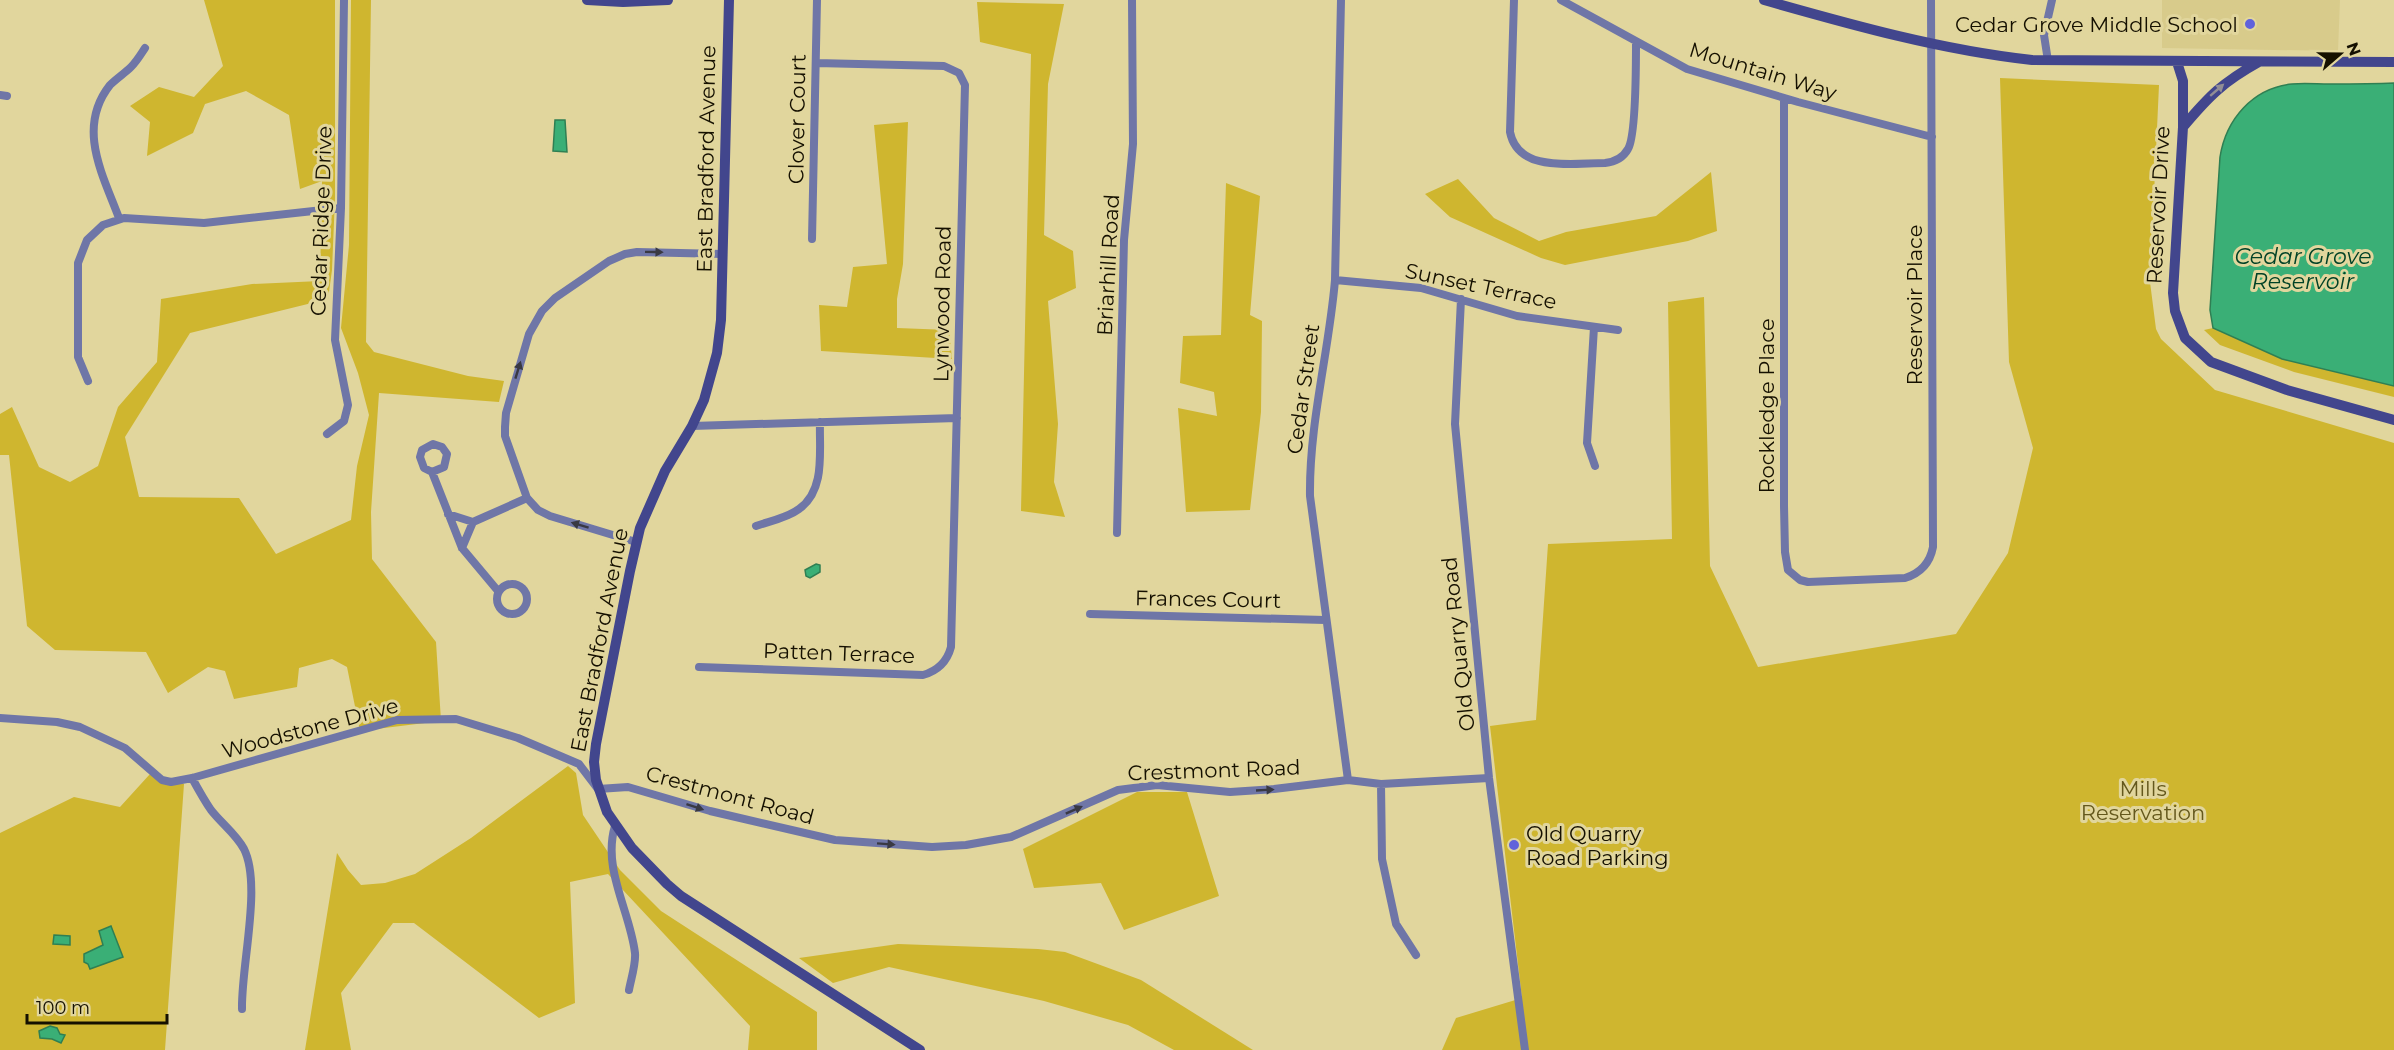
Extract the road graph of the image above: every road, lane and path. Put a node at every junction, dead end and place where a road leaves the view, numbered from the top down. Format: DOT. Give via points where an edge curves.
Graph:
graph roads {
  1 [pos="344,0"];
  2 [pos="587,0"];
  3 [pos="668,0"];
  4 [pos="729,0"];
  5 [pos="817,0"];
  6 [pos="1132,0"];
  7 [pos="1341,0"];
  8 [pos="1514,0"];
  9 [pos="1562,0"];
  10 [pos="1764,0"];
  11 [pos="1931,0"];
  12 [pos="2052,0"];
  13 [pos="1636,42"];
  14 [pos="1931,43"];
  15 [pos="145,48"];
  16 [pos="2048,61"];
  17 [pos="2177,62"];
  18 [pos="2260,62"];
  19 [pos="2394,62"];
  20 [pos="816,63"];
  21 [pos="1784,98"];
  22 [pos="2183,127"];
  23 [pos="1932,137"];
  24 [pos="341,208"];
  25 [pos="119,218"];
  26 [pos="813,239"];
  27 [pos="723,254"];
  28 [pos="1335,280"];
  29 [pos="1461,299"];
  30 [pos="1594,327"];
  31 [pos="1618,330"];
  32 [pos="88,381"];
  33 [pos="957,418"];
  34 [pos="2394,420"];
  35 [pos="820,422"];
  36 [pos="692,426"];
  37 [pos="327,434"];
  38 [pos="1595,466"];
  39 [pos="432,472"];
  40 [pos="527,498"];
  41 [pos="448,514"];
  42 [pos="473,522"];
  43 [pos="756,526"];
  44 [pos="1118,533"];
  45 [pos="636,542"];
  46 [pos="462,548"];
  47 [pos="1925,566"];
  48 [pos="498,591"];
  49 [pos="1090,614"];
  50 [pos="1325,620"];
  51 [pos="699,667"];
  52 [pos="0,717"];
  53 [pos="192,778"];
  54 [pos="1489,778"];
  55 [pos="1348,780"];
  56 [pos="1381,784"];
  57 [pos="598,789"];
  58 [pos="615,826"];
  59 [pos="1416,955"];
  60 [pos="629,990"];
  61 [pos="242,1009"];
  62 [pos="920,1050"];
  63 [pos="1525,1050"];
  1 -- 24 [label="street, Cedar Ridge Drive"];
  2 -- 3 [label="street"];
  4 -- 27 [label="street, East Bradford Avenue"];
  5 -- 20 [label="street, Clover Court"];
  6 -- 44 [label="street, Briarhill Road" via="1133,144 1124,240"];
  7 -- 28 [label="street, Cedar Street"];
  8 -- 13 [label="street" via="1510,132 1515,147 1532,160 1605,163 1624,154 1632,139"];
  9 -- 13 [label="street, Mountain Way"];
  10 -- 14 [label="street"];
  11 -- 14 [label="street, Reservoir Place"];
  12 -- 16 [label="street" via="2044,35"];
  13 -- 21 [label="street, Mountain Way" via="1687,69"];
  14 -- 16 [label="street"];
  14 -- 23 [label="street, Reservoir Place"];
  15 -- 25 [label="street" via="105,93 93,129 96,158"];
  16 -- 17 [label="street"];
  17 -- 18 [label="street"];
  17 -- 22 [label="street, Reservoir Drive" via="2183,81"];
  18 -- 19 [label="street"];
  22 -- 18 [label="street, one-way" via="2209,96"];
  20 -- 26 [label="street, Clover Court"];
  20 -- 33 [label="street, Lynwood Road" via="944,66 956,70 964,80"];
  21 -- 23 [label="street, Mountain Way"];
  21 -- 47 [label="street, Rockledge Place" via="1784,506 1788,570 1808,582 1905,578"];
  22 -- 34 [label="street, Reservoir Drive" via="2172,284 2175,311 2185,338 2217,366"];
  23 -- 47 [label="street, Reservoir Place" via="1933,547"];
  24 -- 25 [label="street" via="204,223"];
  24 -- 37 [label="street, Cedar Ridge Drive" via="334,340 348,405 344,421"];
  25 -- 32 [label="street" via="91,234 78,263 78,357"];
  27 -- 36 [label="street, East Bradford Avenue" via="717,353 709,386"];
  40 -- 27 [label="street, one-way" via="505,436 506,413 529,334 542,310 604,264 625,254"];
  28 -- 29 [label="street, Sunset Terrace" via="1421,288"];
  28 -- 50 [label="street, Cedar Street" via="1310,479 1312,528"];
  29 -- 30 [label="street, Sunset Terrace" via="1517,316"];
  29 -- 54 [label="street, Old Quarry Road" via="1455,424"];
  30 -- 31 [label="street, Sunset Terrace"];
  30 -- 38 [label="street" via="1587,443"];
  33 -- 35 [label="street"];
  33 -- 51 [label="street, Patten Terrace" via="951,647 944,663 922,675"];
  35 -- 36 [label="street"];
  35 -- 43 [label="street" via="819,476 812,495 793,513"];
  36 -- 45 [label="street, East Bradford Avenue" via="665,471"];
  39 -- 41 [label="street"];
  40 -- 42 [label="street"];
  45 -- 40 [label="street, one-way" via="544,514"];
  41 -- 42 [label="street"];
  41 -- 46 [label="street"];
  42 -- 46 [label="street"];
  45 -- 57 [label="street, East Bradford Avenue" via="595,754"];
  46 -- 48 [label="street"];
  48 -- 48 [label="street" via="496,601 505,613 520,612 526,604 526,594 520,586 511,584"];
  49 -- 50 [label="street, Frances Court"];
  50 -- 55 [label="street, Cedar Street"];
  52 -- 53 [label="street, Woodstone Drive" via="80,727 125,748 162,780"];
  53 -- 57 [label="street, Woodstone Drive" via="397,720 456,719 518,738 579,764"];
  53 -- 61 [label="street" via="211,810 243,847 249,862 250,928"];
  54 -- 56 [label="street, Crestmont Road"];
  54 -- 63 [label="street, Old Quarry Road"];
  55 -- 56 [label="street, Crestmont Road"];
  57 -- 55 [label="street, Crestmont Road, one-way" via="628,787 835,840 932,847 966,846 1011,837 1118,790 1157,785 1230,792"];
  56 -- 59 [label="street" via="1382,859 1396,924"];
  57 -- 58 [label="street, East Bradford Avenue"];
  58 -- 60 [label="street" via="611,840 615,876 635,955"];
  58 -- 62 [label="street, East Bradford Avenue" via="641,858 681,896"];
}
